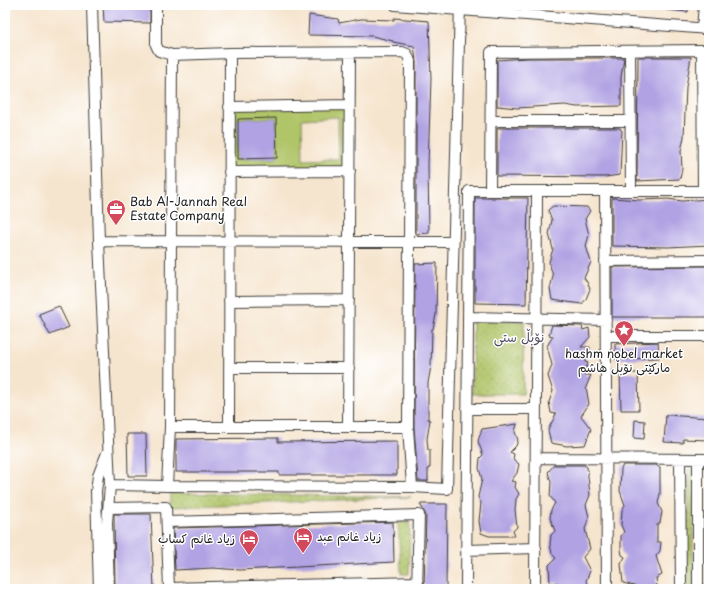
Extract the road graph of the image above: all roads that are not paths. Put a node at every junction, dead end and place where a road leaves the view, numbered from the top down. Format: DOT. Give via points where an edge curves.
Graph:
graph roads {
  1 [pos="92,5"];
  2 [pos="156,5"];
  3 [pos="395,5"];
  4 [pos="704,5"];
  5 [pos="460,7"];
  6 [pos="706,29"];
  7 [pos="630,50"];
  8 [pos="230,53"];
  9 [pos="350,53"];
  10 [pos="172,55"];
  11 [pos="349,104"];
  12 [pos="229,107"];
  13 [pos="491,121"];
  14 [pos="630,121"];
  15 [pos="350,171"];
  16 [pos="229,172"];
  17 [pos="490,191"];
  18 [pos="537,191"];
  19 [pos="605,191"];
  20 [pos="631,191"];
  21 [pos="706,191"];
  22 [pos="99,240"];
  23 [pos="170,241"];
  24 [pos="228,241"];
  25 [pos="349,242"];
  26 [pos="408,242"];
  27 [pos="452,242"];
  28 [pos="709,260"];
  29 [pos="605,261"];
  30 [pos="349,300"];
  31 [pos="229,301"];
  32 [pos="468,317"];
  33 [pos="536,319"];
  34 [pos="606,320"];
  35 [pos="606,336"];
  36 [pos="709,336"];
  37 [pos="229,368"];
  38 [pos="349,368"];
  39 [pos="467,409"];
  40 [pos="536,409"];
  41 [pos="170,427"];
  42 [pos="229,427"];
  43 [pos="348,427"];
  44 [pos="408,427"];
  45 [pos="108,447"];
  46 [pos="536,458"];
  47 [pos="606,458"];
  48 [pos="680,459"];
  49 [pos="698,459"];
  50 [pos="709,459"];
  51 [pos="110,485"];
  52 [pos="168,486"];
  53 [pos="412,487"];
  54 [pos="109,508"];
  55 [pos="167,522"];
  56 [pos="536,548"];
  57 [pos="466,550"];
  58 [pos="418,585"];
  59 [pos="280,587"];
  60 [pos="295,587"];
  61 [pos="169,588"];
  62 [pos="99,589"];
  63 [pos="109,589"];
  64 [pos="466,589"];
  65 [pos="535,589"];
  66 [pos="607,589"];
  67 [pos="681,589"];
  68 [pos="698,589"];
  1 -- 22 [label="street"];
  2 -- 10 [label="street" via="156,45 159,51"];
  3 -- 5 [label="street"];
  4 -- 6 [label="street"];
  5 -- 6 [label="street"];
  5 -- 27 [label="street"];
  7 -- 13 [label="street" via="491,52"];
  7 -- 14 [label="street"];
  7 -- 21 [label="street" via="702,50"];
  8 -- 9 [label="street"];
  8 -- 10 [label="street"];
  8 -- 12 [label="street"];
  9 -- 11 [label="street"];
  9 -- 26 [label="street" via="402,52 407,54 410,61"];
  10 -- 23 [label="street"];
  11 -- 12 [label="street"];
  11 -- 15 [label="street"];
  12 -- 16 [label="street"];
  13 -- 14 [label="street"];
  13 -- 17 [label="street"];
  14 -- 20 [label="street"];
  15 -- 16 [label="street"];
  15 -- 25 [label="street"];
  16 -- 24 [label="street"];
  17 -- 18 [label="street"];
  17 -- 32 [label="street" via="469,191"];
  18 -- 19 [label="street"];
  18 -- 33 [label="street"];
  19 -- 20 [label="street"];
  19 -- 29 [label="street"];
  20 -- 21 [label="street"];
  22 -- 23 [label="street"];
  22 -- 45 [label="street"];
  23 -- 24 [label="street"];
  23 -- 41 [label="street"];
  24 -- 25 [label="street"];
  24 -- 31 [label="street"];
  25 -- 26 [label="street"];
  25 -- 30 [label="street"];
  26 -- 27 [label="street"];
  26 -- 44 [label="street"];
  27 -- 53 [label="street" via="447,489"];
  28 -- 29 [label="street"];
  29 -- 34 [label="street"];
  30 -- 31 [label="street"];
  30 -- 38 [label="street"];
  31 -- 37 [label="street"];
  32 -- 33 [label="street"];
  32 -- 39 [label="street"];
  33 -- 34 [label="street"];
  33 -- 40 [label="street"];
  34 -- 35 [label="street"];
  35 -- 36 [label="street"];
  35 -- 47 [label="street"];
  37 -- 38 [label="street"];
  37 -- 42 [label="street"];
  38 -- 43 [label="street"];
  39 -- 40 [label="street"];
  39 -- 57 [label="street"];
  40 -- 46 [label="street"];
  41 -- 42 [label="street"];
  41 -- 52 [label="street"];
  42 -- 43 [label="street"];
  43 -- 44 [label="street"];
  44 -- 53 [label="street"];
  45 -- 51 [label="street"];
  45 -- 62 [label="street" via="98,476 96,491"];
  46 -- 47 [label="street"];
  46 -- 56 [label="street"];
  47 -- 48 [label="street"];
  47 -- 66 [label="street"];
  48 -- 49 [label="street"];
  48 -- 67 [label="street"];
  49 -- 50 [label="street"];
  49 -- 68 [label="street"];
  51 -- 52 [label="street"];
  51 -- 54 [label="street"];
  52 -- 53 [label="street"];
  54 -- 55 [label="street" via="166,507"];
  54 -- 63 [label="street"];
  55 -- 58 [label="street" via="419,515"];
  55 -- 61 [label="street"];
  56 -- 57 [label="street"];
  56 -- 65 [label="street"];
  57 -- 64 [label="street"];
  58 -- 60 [label="street"];
  59 -- 60 [label="street"];
  59 -- 61 [label="street"];
}
